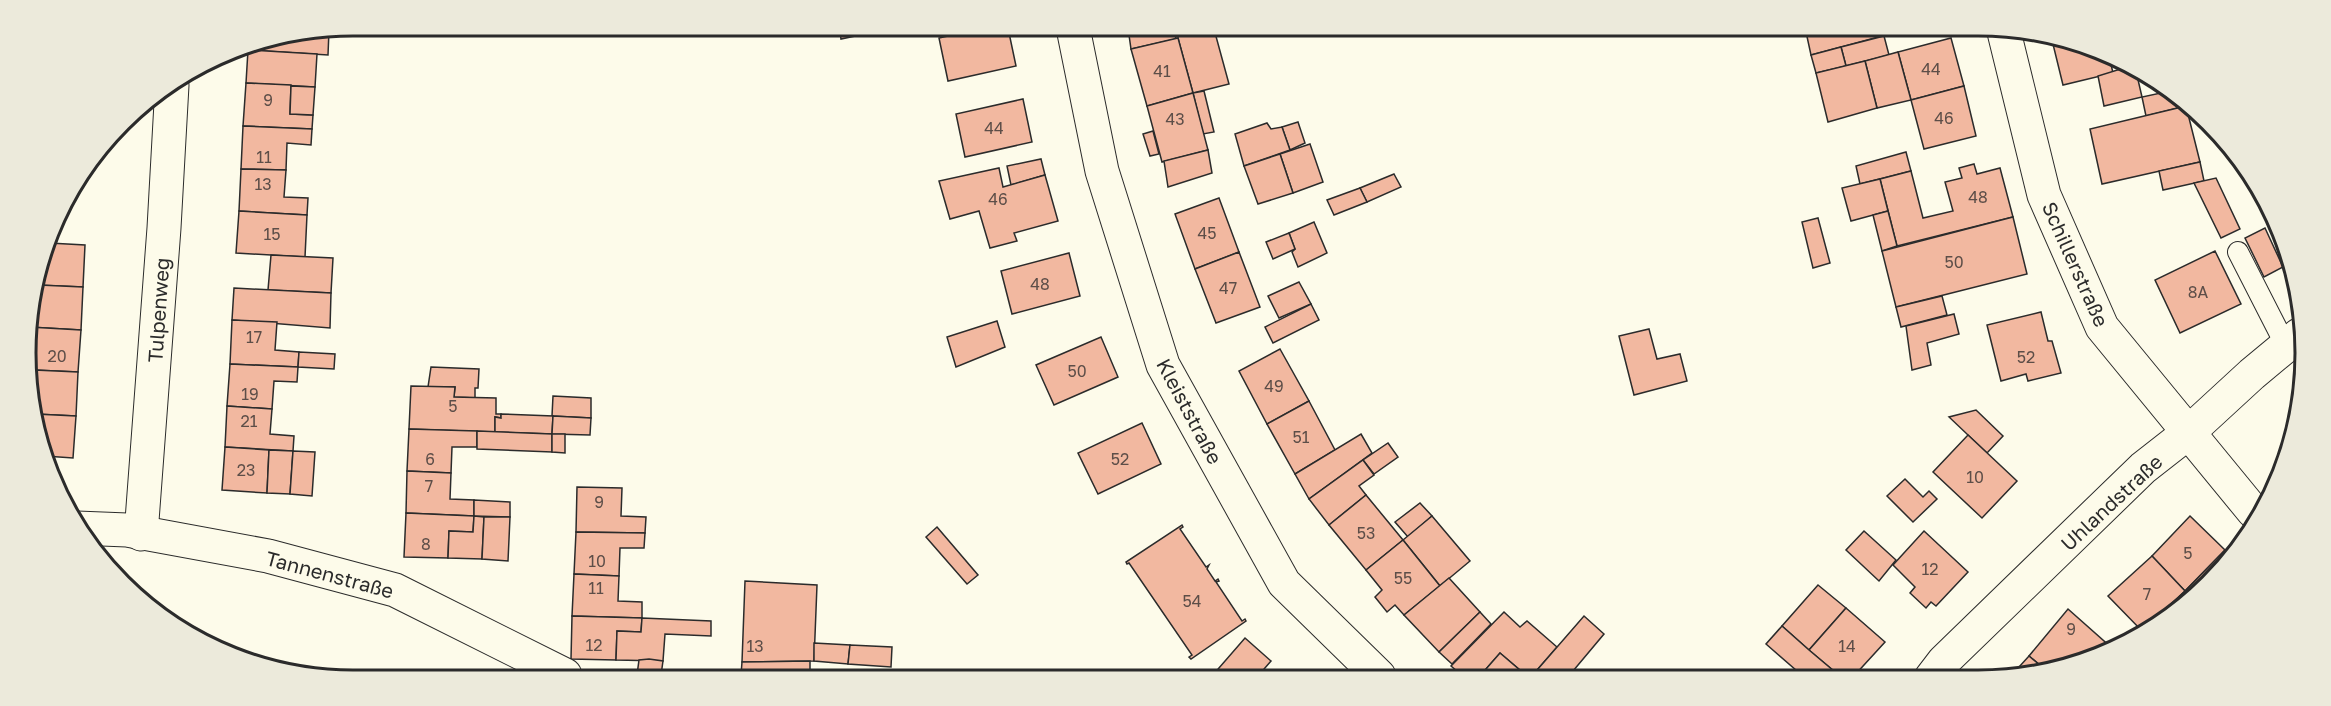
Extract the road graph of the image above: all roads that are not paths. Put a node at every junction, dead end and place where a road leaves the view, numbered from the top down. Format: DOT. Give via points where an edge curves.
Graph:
graph roads {
  1 [pos="1075,36"];
  2 [pos="2005,38"];
  3 [pos="172,93"];
  4 [pos="2238,252"];
  5 [pos="2293,340"];
  6 [pos="2189,432"];
  7 [pos="2254,511"];
  8 [pos="89,528"];
  9 [pos="141,534"];
  10 [pos="555,670"];
  11 [pos="1366,670"];
  12 [pos="1937,670"];
  1 -- 11 [label="street, Kleiststraße" via="1102,171 1163,365 1284,583"];
  2 -- 6 [label="street, Schillerstraße" via="2044,195 2102,327"];
  3 -- 9 [label="street, Tulpenweg"];
  4 -- 5 [label="lane"];
  5 -- 6 [label="street, Uhlandstraße"];
  6 -- 7 [label="street, Schillerstraße"];
  6 -- 12 [label="street, Uhlandstraße" via="2143,468"];
  8 -- 9 [label="street, Tannenstraße"];
  9 -- 10 [label="street, Tannenstraße" via="268,556 395,590"];
}
